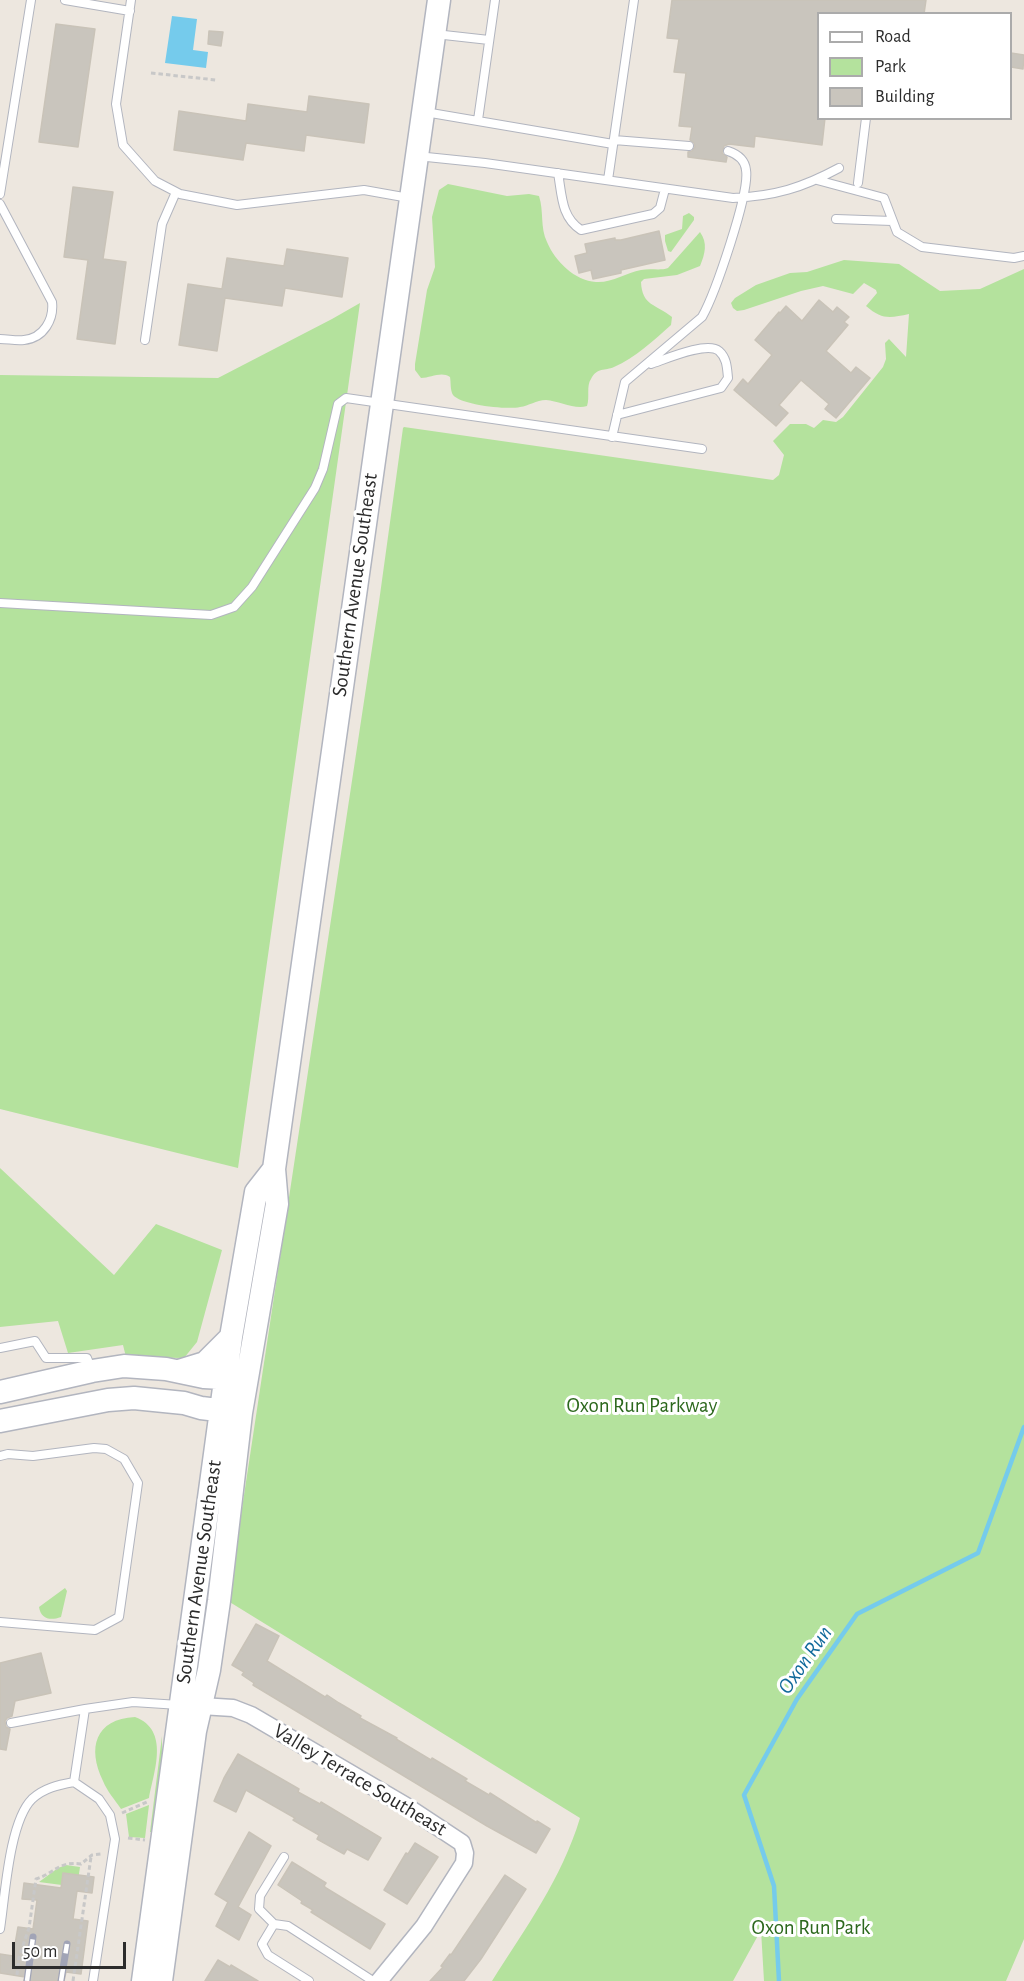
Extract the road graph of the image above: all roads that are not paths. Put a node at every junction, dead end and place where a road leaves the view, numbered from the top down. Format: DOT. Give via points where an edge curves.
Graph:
graph roads {
  1 [pos="31,0"];
  2 [pos="65,0"];
  3 [pos="131,0"];
  4 [pos="438,0"];
  5 [pos="495,0"];
  6 [pos="634,0"];
  7 [pos="130,12"];
  8 [pos="434,34"];
  9 [pos="489,40"];
  10 [pos="422,112"];
  11 [pos="478,120"];
  12 [pos="867,120"];
  13 [pos="613,142"];
  14 [pos="689,146"];
  15 [pos="728,151"];
  16 [pos="416,156"];
  17 [pos="839,168"];
  18 [pos="558,173"];
  19 [pos="608,180"];
  20 [pos="817,180"];
  21 [pos="858,183"];
  22 [pos="665,189"];
  23 [pos="176,192"];
  24 [pos="0,194"];
  25 [pos="743,197"];
  26 [pos="410,198"];
  27 [pos="0,204"];
  28 [pos="836,219"];
  29 [pos="892,220"];
  30 [pos="1024,256"];
  31 [pos="0,339"];
  32 [pos="145,340"];
  33 [pos="645,366"];
  34 [pos="381,402"];
  35 [pos="617,415"];
  36 [pos="612,437"];
  37 [pos="702,449"];
  38 [pos="0,603"];
  39 [pos="274,1169"];
  40 [pos="231,1337"];
  41 [pos="0,1348"];
  42 [pos="92,1371"];
  43 [pos="178,1371"];
  44 [pos="236,1379"];
  45 [pos="0,1392"];
  46 [pos="231,1412"];
  47 [pos="0,1421"];
  48 [pos="0,1456"];
  49 [pos="0,1622"];
  50 [pos="191,1706"];
  51 [pos="85,1709"];
  52 [pos="11,1723"];
  53 [pos="74,1782"];
  54 [pos="284,1857"];
  55 [pos="274,1924"];
  56 [pos="0,1929"];
  57 [pos="93,1981"];
  58 [pos="143,1981"];
  59 [pos="161,1981"];
  60 [pos="309,1981"];
  61 [pos="373,1981"];
  62 [pos="379,1981"];
  1 -- 24 [label="lane"];
  2 -- 7 [label="lane"];
  3 -- 7 [label="lane"];
  4 -- 8 [label="main road, Southern Avenue Southeast"];
  5 -- 9 [label="lane"];
  6 -- 13 [label="lane"];
  7 -- 23 [label="lane" via="116,104 123,145 155,181"];
  8 -- 9 [label="lane"];
  8 -- 10 [label="main road, Southern Avenue Southeast"];
  9 -- 11 [label="lane"];
  10 -- 11 [label="lane"];
  10 -- 16 [label="main road, Southern Avenue Southeast"];
  11 -- 13 [label="lane"];
  12 -- 21 [label="lane"];
  13 -- 14 [label="lane"];
  13 -- 19 [label="lane"];
  15 -- 25 [label="lane" via="736,153 746,168"];
  16 -- 18 [label="lane"];
  16 -- 26 [label="main road, Southern Avenue Southeast"];
  17 -- 20 [label="lane"];
  18 -- 19 [label="lane"];
  18 -- 22 [label="lane" via="564,212 580,230 653,214 660,208"];
  19 -- 22 [label="lane"];
  20 -- 25 [label="lane" via="790,190"];
  20 -- 29 [label="lane" via="884,198"];
  22 -- 25 [label="lane"];
  23 -- 26 [label="lane" via="237,205 363,190"];
  23 -- 32 [label="lane" via="162,224"];
  25 -- 33 [label="lane" via="710,303 702,317"];
  26 -- 34 [label="main road, Southern Avenue Southeast"];
  27 -- 31 [label="lane" via="52,302 53,314 48,326 26,340"];
  28 -- 29 [label="lane"];
  29 -- 30 [label="lane" via="897,232 922,247"];
  33 -- 35 [label="lane" via="625,382"];
  33 -- 35 [label="lane" via="705,347 719,351 726,362 728,378 721,388"];
  34 -- 36 [label="lane"];
  34 -- 38 [label="lane" via="346,398 338,404 315,488 252,587 234,607 212,615"];
  34 -- 39 [label="main road, Southern Avenue Southeast"];
  35 -- 36 [label="lane"];
  36 -- 37 [label="lane"];
  39 -- 40 [label="main road, Southern Avenue Southeast" via="256,1192"];
  39 -- 44 [label="main road, Southern Avenue Southeast" via="277,1204"];
  40 -- 43 [label="main road" via="205,1363"];
  40 -- 44 [label="main road, Southern Avenue Southeast"];
  41 -- 42 [label="lane" via="35,1341 46,1358 87,1358"];
  42 -- 43 [label="main road" via="124,1366"];
  42 -- 45 [label="main road"];
  43 -- 44 [label="main road"];
  44 -- 46 [label="main road, Southern Avenue Southeast"];
  46 -- 47 [label="main road" via="134,1398"];
  46 -- 50 [label="main road, Southern Avenue Southeast" via="219,1600"];
  48 -- 49 [label="lane" via="106,1449 124,1459 138,1483 118,1617 95,1630"];
  50 -- 51 [label="lane" via="133,1702"];
  50 -- 58 [label="main road, Southern Avenue Southeast"];
  50 -- 59 [label="main road, Southern Avenue Southeast" via="195,1731"];
  50 -- 62 [label="street, Valley Terrace Southeast" via="233,1708 251,1715 462,1843 464,1863 459,1872 414,1939"];
  51 -- 52 [label="lane"];
  51 -- 53 [label="lane"];
  53 -- 56 [label="lane" via="49,1787 31,1800 22,1814 13,1842"];
  53 -- 57 [label="lane" via="99,1800 110,1815 115,1839"];
  54 -- 55 [label="lane" via="260,1896 259,1909"];
  55 -- 60 [label="lane" via="262,1944 268,1955"];
  55 -- 61 [label="lane" via="288,1926"];
}
